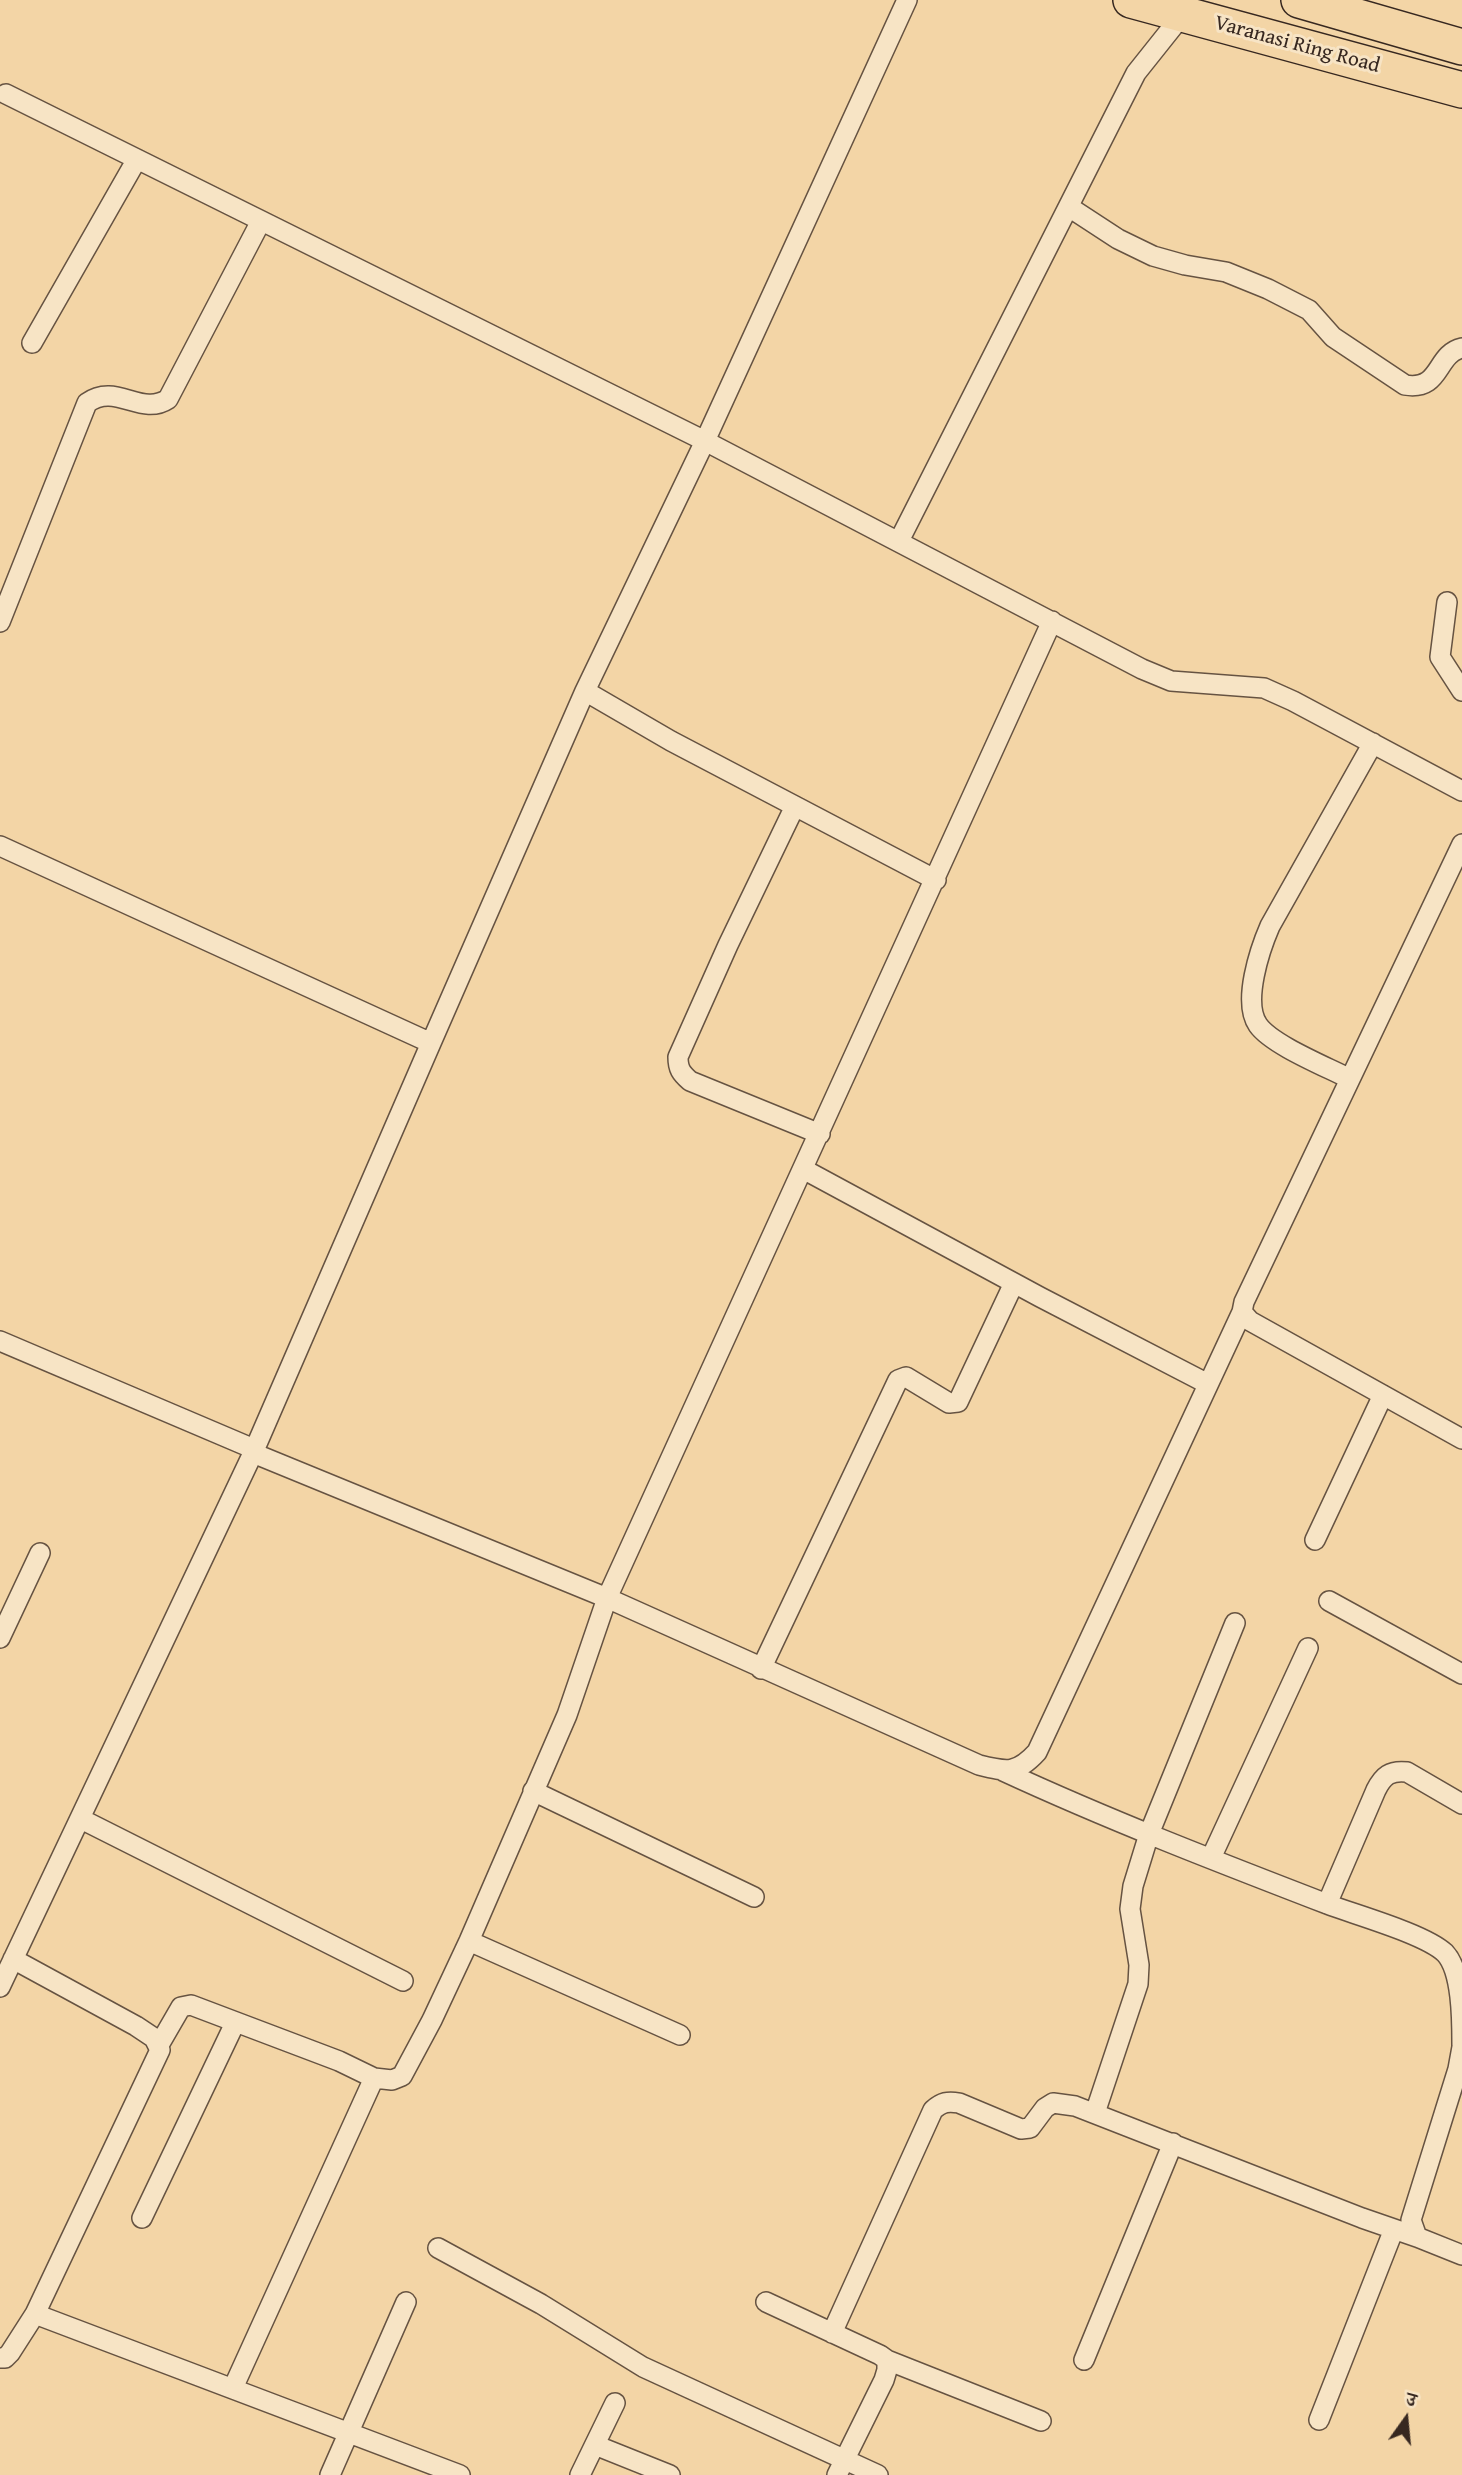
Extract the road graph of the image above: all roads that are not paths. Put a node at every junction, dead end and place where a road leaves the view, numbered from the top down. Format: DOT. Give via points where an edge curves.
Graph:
graph roads {
  1 [pos="907,0"];
  2 [pos="1131,0"];
  3 [pos="1299,0"];
  4 [pos="1183,14"];
  5 [pos="1462,47"];
  6 [pos="1462,90"];
  7 [pos="2,96"];
  8 [pos="137,159"];
  9 [pos="1069,207"];
  10 [pos="261,221"];
  11 [pos="1462,332"];
  12 [pos="32,343"];
  13 [pos="1457,349"];
  14 [pos="705,441"];
  15 [pos="899,541"];
  16 [pos="1447,602"];
  17 [pos="1052,621"];
  18 [pos="0,622"];
  19 [pos="584,691"];
  20 [pos="1462,691"];
  21 [pos="1373,743"];
  22 [pos="1462,792"];
  23 [pos="794,806"];
  24 [pos="1462,844"];
  25 [pos="0,846"];
  26 [pos="936,880"];
  27 [pos="431,1043"];
  28 [pos="1350,1079"];
  29 [pos="820,1134"];
  30 [pos="803,1169"];
  31 [pos="1014,1283"];
  32 [pos="1242,1312"];
  33 [pos="0,1341"];
  34 [pos="1208,1384"];
  35 [pos="1383,1395"];
  36 [pos="1462,1439"];
  37 [pos="253,1451"];
  38 [pos="1315,1540"];
  39 [pos="40,1553"];
  40 [pos="607,1598"];
  41 [pos="1329,1601"];
  42 [pos="1235,1623"];
  43 [pos="0,1638"];
  44 [pos="1308,1648"];
  45 [pos="761,1669"];
  46 [pos="1462,1674"];
  47 [pos="1002,1770"];
  48 [pos="533,1791"];
  49 [pos="1462,1804"];
  50 [pos="81,1818"];
  51 [pos="1149,1833"];
  52 [pos="1211,1858"];
  53 [pos="754,1897"];
  54 [pos="1327,1904"];
  55 [pos="468,1941"];
  56 [pos="13,1959"];
  57 [pos="403,1981"];
  58 [pos="0,1987"];
  59 [pos="235,2022"];
  60 [pos="680,2035"];
  61 [pos="159,2045"];
  62 [pos="1462,2046"];
  63 [pos="374,2078"];
  64 [pos="1095,2113"];
  65 [pos="1173,2143"];
  66 [pos="142,2218"];
  67 [pos="1394,2229"];
  68 [pos="1417,2237"];
  69 [pos="438,2248"];
  70 [pos="1462,2255"];
  71 [pos="406,2302"];
  72 [pos="766,2302"];
  73 [pos="35,2314"];
  74 [pos="832,2333"];
  75 [pos="0,2358"];
  76 [pos="887,2360"];
  77 [pos="1084,2360"];
  78 [pos="233,2388"];
  79 [pos="615,2403"];
  80 [pos="1319,2420"];
  81 [pos="1041,2421"];
  82 [pos="348,2434"];
  83 [pos="595,2445"];
  84 [pos="840,2468"];
  85 [pos="448,2473"];
  86 [pos="330,2475"];
  87 [pos="580,2475"];
  88 [pos="670,2475"];
  89 [pos="878,2475"];
  1 -- 14 [label="street"];
  2 -- 4 [label="highway, Varanasi Ring Road"];
  3 -- 5 [label="highway, Varanasi Ring Road"];
  4 -- 6 [label="highway, Varanasi Ring Road"];
  4 -- 9 [label="street" via="1136,73"];
  7 -- 8 [label="street"];
  8 -- 10 [label="street"];
  8 -- 12 [label="street"];
  9 -- 13 [label="street" via="1153,256 1226,272 1309,310 1333,337 1405,385 1426,384"];
  9 -- 15 [label="street"];
  10 -- 14 [label="street"];
  10 -- 18 [label="street" via="168,399 159,405 96,396 87,403"];
  11 -- 13 [label="street"];
  14 -- 15 [label="street"];
  14 -- 19 [label="street"];
  15 -- 17 [label="street"];
  16 -- 20 [label="street" via="1440,657"];
  17 -- 21 [label="street" via="1171,681 1264,688"];
  17 -- 26 [label="street"];
  19 -- 23 [label="street"];
  19 -- 27 [label="street"];
  21 -- 22 [label="street"];
  21 -- 28 [label="street" via="1270,926 1260,948 1252,999 1258,1026 1276,1041"];
  23 -- 26 [label="street"];
  23 -- 29 [label="street" via="728,945 678,1067 690,1080"];
  24 -- 28 [label="street"];
  25 -- 27 [label="street"];
  26 -- 29 [label="street"];
  27 -- 37 [label="street"];
  28 -- 32 [label="street"];
  29 -- 30 [label="street"];
  30 -- 31 [label="street"];
  30 -- 40 [label="street"];
  31 -- 34 [label="street"];
  31 -- 45 [label="street" via="958,1402 949,1403 906,1377 898,1381"];
  32 -- 34 [label="street"];
  32 -- 35 [label="street" via="1250,1321"];
  33 -- 37 [label="street"];
  34 -- 47 [label="street" via="1037,1752 1023,1767"];
  35 -- 36 [label="street"];
  35 -- 38 [label="street"];
  37 -- 40 [label="street"];
  37 -- 50 [label="street"];
  39 -- 43 [label="street"];
  40 -- 45 [label="street"];
  40 -- 48 [label="street" via="567,1715"];
  41 -- 46 [label="street"];
  42 -- 51 [label="street"];
  44 -- 52 [label="street"];
  45 -- 47 [label="street" via="979,1765"];
  47 -- 51 [label="street"];
  48 -- 53 [label="street"];
  48 -- 55 [label="street"];
  49 -- 54 [label="street" via="1407,1772 1387,1774"];
  50 -- 56 [label="street"];
  50 -- 57 [label="street"];
  51 -- 52 [label="street"];
  51 -- 64 [label="street" via="1130,1909 1138,1984"];
  52 -- 54 [label="street"];
  54 -- 62 [label="street" via="1430,1942 1447,1954 1461,1998"];
  55 -- 60 [label="street"];
  55 -- 63 [label="street" via="402,2076"];
  56 -- 58 [label="street"];
  56 -- 61 [label="street" via="136,2026"];
  59 -- 61 [label="street" via="185,2005"];
  59 -- 63 [label="street"];
  59 -- 66 [label="street"];
  61 -- 73 [label="street" via="159,2055"];
  62 -- 68 [label="street" via="1411,2220"];
  63 -- 78 [label="street"];
  64 -- 65 [label="street"];
  64 -- 74 [label="street" via="1053,2102 1030,2127 1021,2129 959,2103 939,2104"];
  65 -- 67 [label="street"];
  65 -- 77 [label="street"];
  67 -- 68 [label="street"];
  67 -- 80 [label="street"];
  68 -- 70 [label="street"];
  69 -- 84 [label="street" via="643,2367"];
  71 -- 82 [label="street"];
  72 -- 74 [label="street"];
  73 -- 75 [label="street" via="10,2353"];
  73 -- 78 [label="street"];
  74 -- 76 [label="street"];
  76 -- 81 [label="street"];
  76 -- 84 [label="street" via="884,2380"];
  78 -- 82 [label="street"];
  79 -- 83 [label="street"];
  82 -- 85 [label="street"];
  82 -- 86 [label="street"];
  83 -- 87 [label="street"];
  83 -- 88 [label="street"];
  84 -- 89 [label="street"];
}
